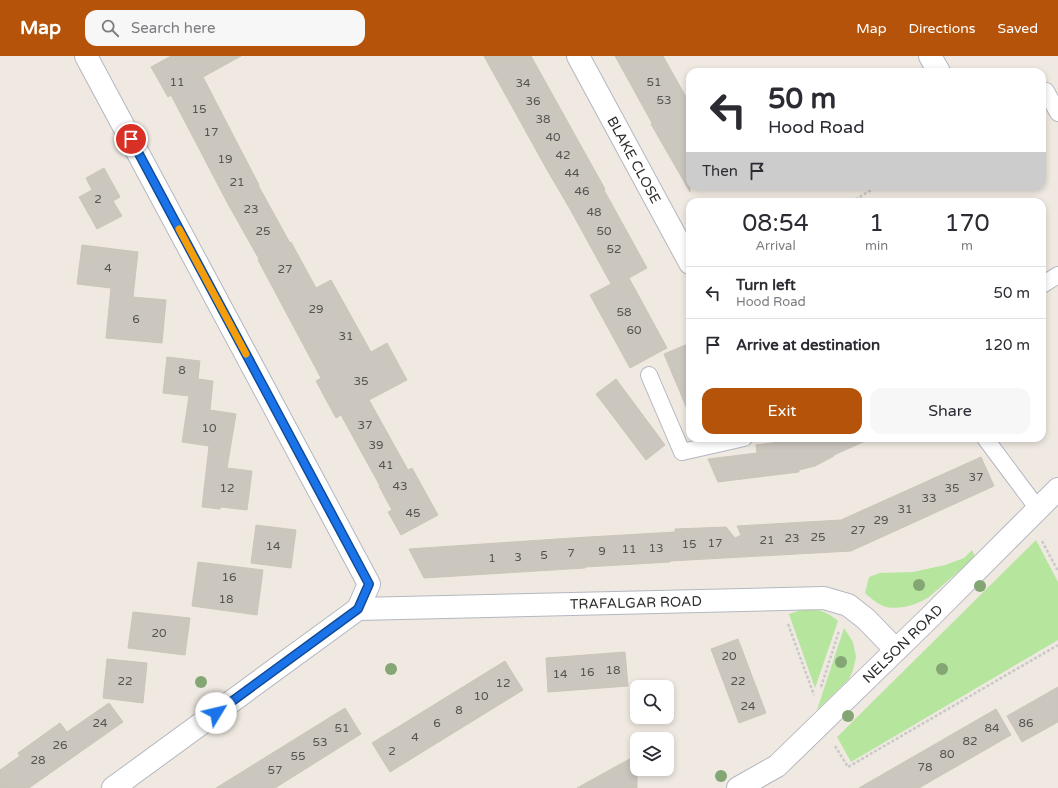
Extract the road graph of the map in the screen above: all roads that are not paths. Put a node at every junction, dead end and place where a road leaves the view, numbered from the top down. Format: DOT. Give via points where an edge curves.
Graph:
graph roads {
  1 [pos="86,56"];
  2 [pos="578,56"];
  3 [pos="930,56"];
  4 [pos="937,68"];
  5 [pos="1046,91"];
  6 [pos="1058,114"];
  7 [pos="686,256"];
  8 [pos="1058,275"];
  9 [pos="1046,282"];
  10 [pos="650,375"];
  11 [pos="726,442"];
  12 [pos="988,442"];
  13 [pos="1058,489"];
  14 [pos="1034,513"];
  15 [pos="358,609"];
  16 [pos="896,650"];
  17 [pos="113,788"];
  18 [pos="738,788"];
  1 -- 15 [label="street" via="369,584"];
  2 -- 7 [label="street, BLAKE CLOSE"];
  3 -- 4 [label="street"];
  5 -- 6 [label="lane"];
  8 -- 9 [label="lane"];
  10 -- 11 [label="lane" via="682,452"];
  12 -- 14 [label="lane"];
  13 -- 14 [label="street, NELSON ROAD"];
  14 -- 16 [label="street, NELSON ROAD"];
  15 -- 16 [label="street, TRAFALGAR ROAD" via="824,598 848,605 866,619"];
  15 -- 17 [label="street"];
  16 -- 18 [label="street, NELSON ROAD" via="777,766"];
}
